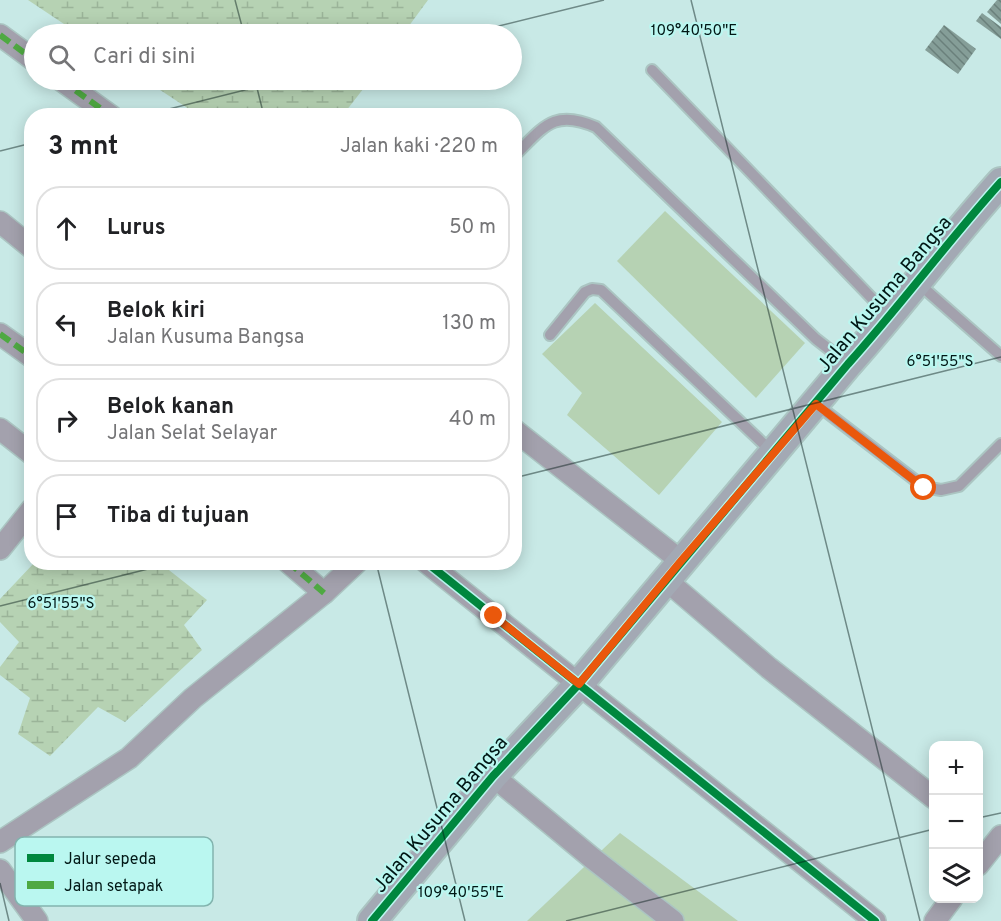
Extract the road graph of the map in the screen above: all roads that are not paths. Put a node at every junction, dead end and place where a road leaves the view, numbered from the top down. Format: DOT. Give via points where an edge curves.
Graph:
graph roads {
  1 [pos="0,35"];
  2 [pos="24,53"];
  3 [pos="652,70"];
  4 [pos="75,90"];
  5 [pos="100,108"];
  6 [pos="522,148"];
  7 [pos="999,186"];
  8 [pos="0,222"];
  9 [pos="24,242"];
  10 [pos="917,281"];
  11 [pos="890,318"];
  12 [pos="0,334"];
  13 [pos="550,335"];
  14 [pos="24,351"];
  15 [pos="1001,356"];
  16 [pos="848,364"];
  17 [pos="816,404"];
  18 [pos="0,429"];
  19 [pos="522,437"];
  20 [pos="1001,444"];
  21 [pos="24,448"];
  22 [pos="773,454"];
  23 [pos="24,519"];
  24 [pos="0,549"];
  25 [pos="297,570"];
  26 [pos="348,570"];
  27 [pos="436,570"];
  28 [pos="674,571"];
  29 [pos="324,593"];
  30 [pos="579,684"];
  31 [pos="493,776"];
  32 [pos="929,795"];
  33 [pos="0,842"];
  34 [pos="993,842"];
  35 [pos="983,857"];
  36 [pos="0,870"];
  37 [pos="15,891"];
  38 [pos="948,903"];
  39 [pos="26,906"];
  40 [pos="37,921"];
  41 [pos="372,921"];
  42 [pos="673,921"];
  43 [pos="875,921"];
  44 [pos="935,921"];
  1 -- 2 [label="street"];
  3 -- 11 [label="lane"];
  4 -- 5 [label="street"];
  6 -- 16 [label="lane" via="545,126 560,118 596,127 816,339"];
  7 -- 10 [label="street, Jalan Kusuma Bangsa"];
  8 -- 9 [label="street"];
  10 -- 11 [label="street, Jalan Kusuma Bangsa"];
  10 -- 15 [label="lane"];
  11 -- 16 [label="street, Jalan Kusuma Bangsa"];
  12 -- 14 [label="street"];
  13 -- 22 [label="lane" via="585,292 601,291"];
  16 -- 17 [label="street, Jalan Kusuma Bangsa"];
  17 -- 20 [label="lane" via="924,488 959,486"];
  17 -- 22 [label="street, Jalan Kusuma Bangsa"];
  18 -- 21 [label="street"];
  19 -- 28 [label="street"];
  22 -- 28 [label="street, Jalan Kusuma Bangsa"];
  23 -- 24 [label="street"];
  25 -- 29 [label="street"];
  26 -- 29 [label="street"];
  27 -- 30 [label="street"];
  28 -- 30 [label="street, Jalan Kusuma Bangsa"];
  28 -- 32 [label="street" via="769,668"];
  29 -- 33 [label="street" via="193,698 129,758"];
  30 -- 31 [label="street, Jalan Kusuma Bangsa"];
  30 -- 43 [label="street"];
  31 -- 41 [label="street, Jalan Kusuma Bangsa"];
  31 -- 42 [label="street"];
  34 -- 35 [label="street"];
  36 -- 37 [label="street"];
  38 -- 44 [label="street"];
  39 -- 40 [label="street"];
}
